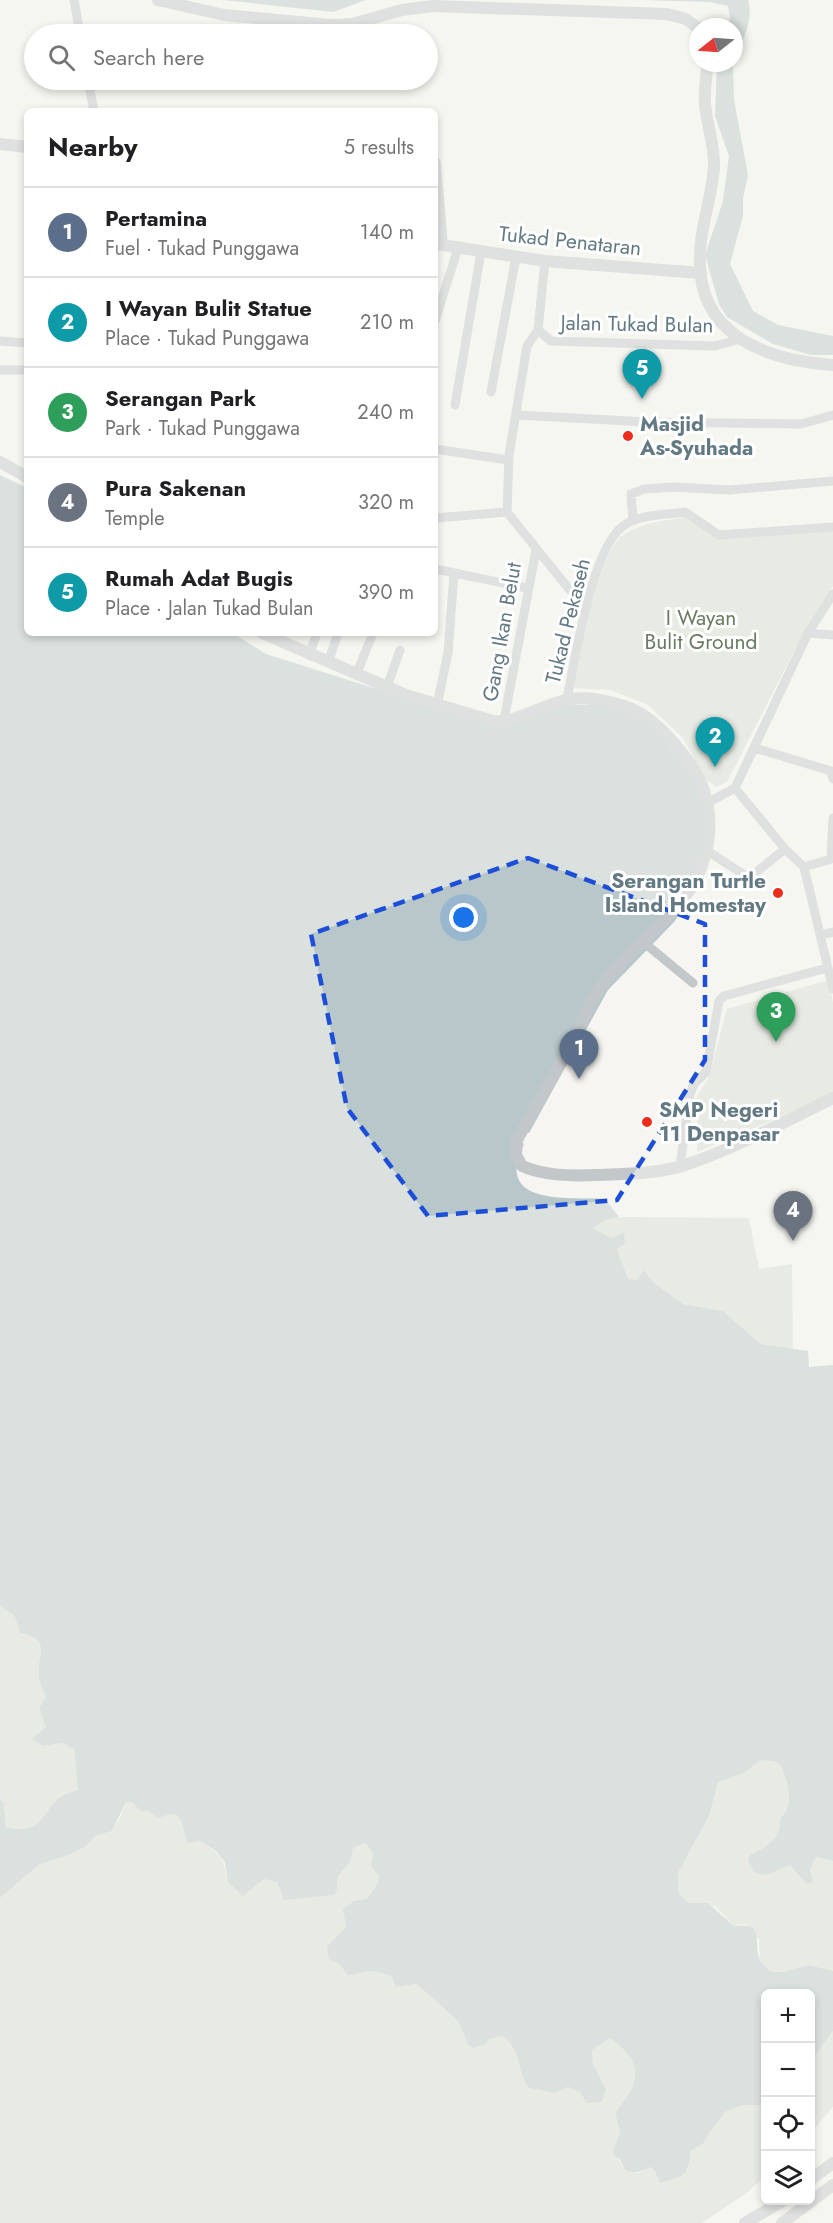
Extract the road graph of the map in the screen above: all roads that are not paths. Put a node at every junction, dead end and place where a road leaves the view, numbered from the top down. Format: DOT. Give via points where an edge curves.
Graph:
graph roads {
  1 [pos="74,0"];
  2 [pos="158,0"];
  3 [pos="689,21"];
  4 [pos="78,24"];
  5 [pos="320,24"];
  6 [pos="352,24"];
  7 [pos="707,72"];
  8 [pos="90,90"];
  9 [pos="93,108"];
  10 [pos="0,144"];
  11 [pos="24,147"];
  12 [pos="438,244"];
  13 [pos="458,248"];
  14 [pos="481,252"];
  15 [pos="516,257"];
  16 [pos="545,261"];
  17 [pos="701,273"];
  18 [pos="438,311"];
  19 [pos="538,330"];
  20 [pos="740,339"];
  21 [pos="0,341"];
  22 [pos="24,343"];
  23 [pos="833,364"];
  24 [pos="0,370"];
  25 [pos="24,370"];
  26 [pos="491,392"];
  27 [pos="455,405"];
  28 [pos="516,415"];
  29 [pos="833,415"];
  30 [pos="438,449"];
  31 [pos="508,460"];
  32 [pos="0,462"];
  33 [pos="24,475"];
  34 [pos="833,481"];
  35 [pos="507,512"];
  36 [pos="438,518"];
  37 [pos="633,521"];
  38 [pos="833,527"];
  39 [pos="536,550"];
  40 [pos="438,570"];
  41 [pos="454,573"];
  42 [pos="527,588"];
  43 [pos="833,594"];
  44 [pos="587,606"];
  45 [pos="808,633"];
  46 [pos="833,635"];
  47 [pos="316,636"];
  48 [pos="337,636"];
  49 [pos="372,636"];
  50 [pos="286,638"];
  51 [pos="400,651"];
  52 [pos="309,655"];
  53 [pos="328,663"];
  54 [pos="356,675"];
  55 [pos="387,687"];
  56 [pos="567,699"];
  57 [pos="437,705"];
  58 [pos="504,720"];
  59 [pos="755,748"];
  60 [pos="833,779"];
  61 [pos="735,788"];
  62 [pos="709,802"];
  63 [pos="833,818"];
  64 [pos="832,835"];
  65 [pos="785,849"];
  66 [pos="706,850"];
  67 [pos="804,867"];
  68 [pos="833,933"];
  69 [pos="821,935"];
  70 [pos="642,941"];
  71 [pos="827,968"];
  72 [pos="693,983"];
  73 [pos="833,989"];
  74 [pos="833,1098"];
  75 [pos="681,1166"];
  76 [pos="833,2163"];
  77 [pos="815,2176"];
  78 [pos="833,2185"];
  79 [pos="776,2205"];
  80 [pos="745,2223"];
  81 [pos="782,2223"];
  1 -- 4 [label="street"];
  2 -- 5 [label="street" via="224,15"];
  3 -- 6 [label="street" via="667,14 433,6"];
  7 -- 17 [label="street" via="705,103 714,165 701,245"];
  8 -- 9 [label="street"];
  10 -- 11 [label="street"];
  12 -- 13 [label="street, Tukad Penataran"];
  13 -- 14 [label="street, Tukad Penataran"];
  13 -- 18 [label="street"];
  14 -- 15 [label="street, Tukad Penataran"];
  14 -- 27 [label="street"];
  15 -- 16 [label="street, Tukad Penataran"];
  15 -- 26 [label="street"];
  16 -- 17 [label="street, Tukad Penataran"];
  16 -- 19 [label="street, Jalan Tukad Bulan"];
  17 -- 20 [label="street" via="714,314 727,331"];
  19 -- 20 [label="street, Jalan Tukad Bulan" via="551,341 715,346"];
  19 -- 28 [label="street, Jalan Tukad Bulan" via="527,346"];
  20 -- 23 [label="street" via="789,359"];
  21 -- 22 [label="street"];
  24 -- 25 [label="street"];
  28 -- 29 [label="street" via="801,424"];
  28 -- 31 [label="street, Jalan Tukad Bulan"];
  30 -- 31 [label="street"];
  31 -- 35 [label="street, Jalan Tukad Bulan"];
  32 -- 33 [label="street"];
  34 -- 37 [label="street" via="729,490 674,486 644,489 631,494"];
  35 -- 36 [label="street"];
  35 -- 39 [label="street"];
  37 -- 38 [label="street" via="685,512 719,535"];
  37 -- 44 [label="street, Tukad Pekaseh" via="620,528 609,545"];
  39 -- 42 [label="street, Gang Ikan Belut"];
  39 -- 44 [label="street"];
  40 -- 41 [label="street"];
  41 -- 42 [label="street"];
  41 -- 57 [label="street" via="448,652"];
  42 -- 58 [label="street, Gang Ikan Belut"];
  43 -- 45 [label="street"];
  44 -- 56 [label="street, Tukad Pekaseh"];
  45 -- 46 [label="street"];
  45 -- 59 [label="street"];
  47 -- 52 [label="street"];
  48 -- 53 [label="street"];
  49 -- 54 [label="street"];
  50 -- 52 [label="street"];
  51 -- 55 [label="street"];
  52 -- 53 [label="street"];
  53 -- 54 [label="street"];
  54 -- 55 [label="street"];
  55 -- 57 [label="street"];
  56 -- 58 [label="street"];
  56 -- 62 [label="street" via="626,706 649,719 669,736 692,765 705,786"];
  57 -- 58 [label="street" via="489,720"];
  59 -- 60 [label="street" via="831,771"];
  59 -- 61 [label="street"];
  61 -- 62 [label="street"];
  61 -- 65 [label="street"];
  62 -- 66 [label="street"];
  63 -- 64 [label="street"];
  64 -- 67 [label="street" via="829,862"];
  65 -- 66 [label="street" via="749,878"];
  65 -- 67 [label="street"];
  66 -- 70 [label="street" via="685,896"];
  67 -- 69 [label="street"];
  68 -- 69 [label="street"];
  69 -- 71 [label="street"];
  70 -- 72 [label="street"];
  70 -- 75 [label="street" via="598,990 517,1140 516,1155 522,1166 549,1174 614,1174"];
  71 -- 73 [label="street"];
  71 -- 75 [label="street" via="724,996 719,1001 706,1072 690,1094"];
  74 -- 75 [label="street"];
  76 -- 77 [label="street"];
  78 -- 81 [label="street"];
  79 -- 80 [label="street"];
}
